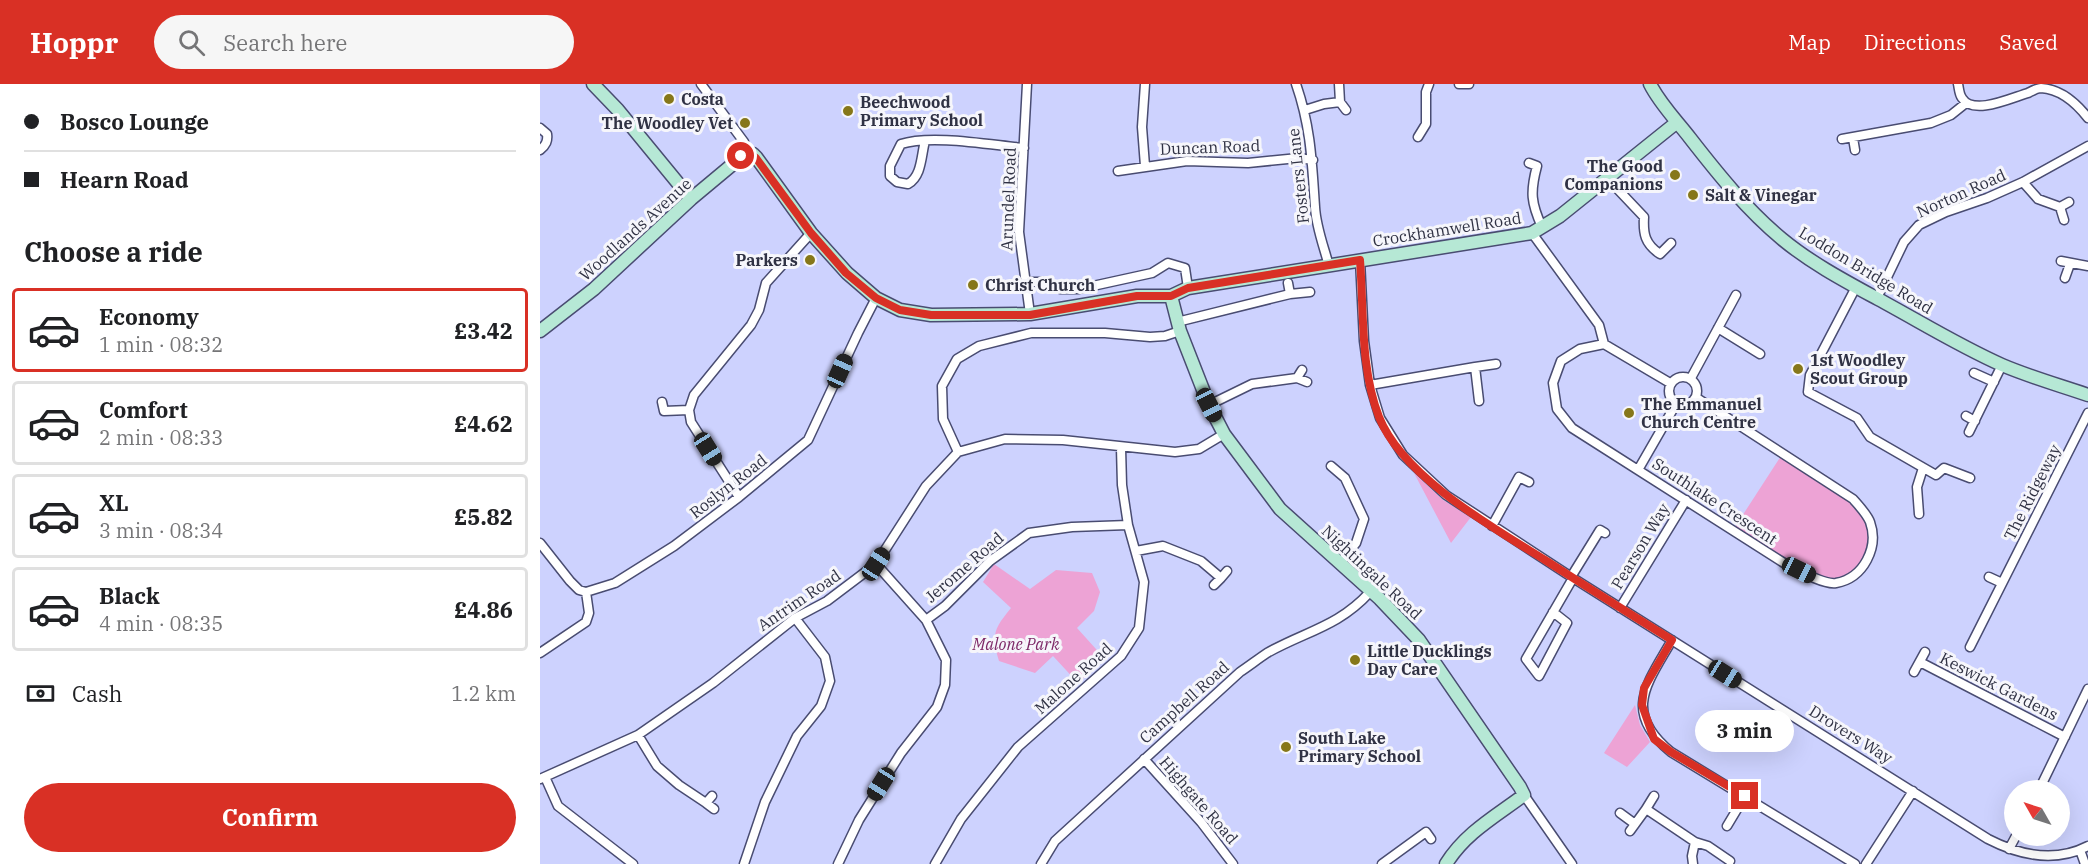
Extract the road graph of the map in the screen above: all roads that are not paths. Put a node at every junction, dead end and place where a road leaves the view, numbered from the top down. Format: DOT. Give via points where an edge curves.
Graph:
graph roads {
  1 [pos="593,84"];
  2 [pos="701,84"];
  3 [pos="1028,84"];
  4 [pos="1145,84"];
  5 [pos="1296,84"];
  6 [pos="1339,84"];
  7 [pos="1429,84"];
  8 [pos="1459,84"];
  9 [pos="1469,84"];
  10 [pos="1650,84"];
  11 [pos="1958,84"];
  12 [pos="2040,86"];
  13 [pos="1966,103"];
  14 [pos="1305,110"];
  15 [pos="2088,118"];
  16 [pos="1676,123"];
  17 [pos="540,128"];
  18 [pos="1418,137"];
  19 [pos="1853,138"];
  20 [pos="1842,139"];
  21 [pos="925,141"];
  22 [pos="2088,146"];
  23 [pos="1024,148"];
  24 [pos="540,150"];
  25 [pos="1855,150"];
  26 [pos="749,154"];
  27 [pos="1312,160"];
  28 [pos="1145,166"];
  29 [pos="1537,166"];
  30 [pos="1118,171"];
  31 [pos="1608,179"];
  32 [pos="2022,183"];
  33 [pos="692,199"];
  34 [pos="2069,202"];
  35 [pos="2060,207"];
  36 [pos="1644,217"];
  37 [pos="2064,219"];
  38 [pos="1653,221"];
  39 [pos="1537,230"];
  40 [pos="811,233"];
  41 [pos="1671,243"];
  42 [pos="1360,260"];
  43 [pos="2061,261"];
  44 [pos="2070,264"];
  45 [pos="1329,266"];
  46 [pos="2088,267"];
  47 [pos="2065,278"];
  48 [pos="1025,282"];
  49 [pos="1288,283"];
  50 [pos="1856,287"];
  51 [pos="1188,288"];
  52 [pos="1310,292"];
  53 [pos="1290,294"];
  54 [pos="1736,295"];
  55 [pos="1171,296"];
  56 [pos="876,298"];
  57 [pos="1877,298"];
  58 [pos="1030,315"];
  59 [pos="1179,326"];
  60 [pos="1718,328"];
  61 [pos="540,331"];
  62 [pos="1604,344"];
  63 [pos="1760,354"];
  64 [pos="1497,364"];
  65 [pos="2002,365"];
  66 [pos="1475,367"];
  67 [pos="1974,373"];
  68 [pos="1691,378"];
  69 [pos="1307,382"];
  70 [pos="1994,382"];
  71 [pos="1670,383"];
  72 [pos="1370,385"];
  73 [pos="2088,394"];
  74 [pos="1697,398"];
  75 [pos="1479,401"];
  76 [pos="662,402"];
  77 [pos="1676,404"];
  78 [pos="1209,405"];
  79 [pos="689,410"];
  80 [pos="2088,413"];
  81 [pos="1966,416"];
  82 [pos="1975,420"];
  83 [pos="1969,432"];
  84 [pos="1224,434"];
  85 [pos="1121,448"];
  86 [pos="958,452"];
  87 [pos="1923,468"];
  88 [pos="1638,470"];
  89 [pos="1333,471"];
  90 [pos="1970,478"];
  91 [pos="1529,482"];
  92 [pos="740,497"];
  93 [pos="1686,500"];
  94 [pos="1919,514"];
  95 [pos="1128,525"];
  96 [pos="1492,526"];
  97 [pos="1600,530"];
  98 [pos="540,543"];
  99 [pos="1136,551"];
  100 [pos="1340,563"];
  101 [pos="876,564"];
  102 [pos="1572,577"];
  103 [pos="1989,578"];
  104 [pos="2002,583"];
  105 [pos="1214,585"];
  106 [pos="586,592"];
  107 [pos="1370,592"];
  108 [pos="1620,608"];
  109 [pos="1553,612"];
  110 [pos="795,618"];
  111 [pos="926,620"];
  112 [pos="1672,640"];
  113 [pos="1970,647"];
  114 [pos="1925,652"];
  115 [pos="540,653"];
  116 [pos="1920,662"];
  117 [pos="1914,672"];
  118 [pos="2088,689"];
  119 [pos="638,735"];
  120 [pos="2065,736"];
  121 [pos="1143,759"];
  122 [pos="542,778"];
  123 [pos="2044,780"];
  124 [pos="1913,791"];
  125 [pos="1524,795"];
  126 [pos="1654,796"];
  127 [pos="1745,796"];
  128 [pos="714,809"];
  129 [pos="1646,809"];
  130 [pos="1620,813"];
  131 [pos="1727,826"];
  132 [pos="1431,839"];
  133 [pos="1695,842"];
  134 [pos="2011,846"];
  135 [pos="2084,848"];
  136 [pos="2009,849"];
  137 [pos="1735,852"];
  138 [pos="1728,862"];
  139 [pos="1231,863"];
  140 [pos="633,864"];
  141 [pos="744,864"];
  142 [pos="838,864"];
  143 [pos="935,864"];
  144 [pos="1041,864"];
  145 [pos="1382,864"];
  146 [pos="1446,864"];
  147 [pos="1572,864"];
  148 [pos="1693,864"];
  149 [pos="1856,864"];
  150 [pos="1866,864"];
  151 [pos="2085,864"];
  1 -- 33 [label="street"];
  2 -- 26 [label="street, Crockhamwell Road"];
  3 -- 23 [label="street, Arundel Road"];
  4 -- 28 [label="street, Duncan Road"];
  5 -- 14 [label="street, Fosters Lane"];
  6 -- 14 [label="street" via="1343,106 1324,104"];
  7 -- 18 [label="street" via="1426,124"];
  8 -- 9 [label="street"];
  10 -- 16 [label="street, Loddon Bridge Road"];
  11 -- 13 [label="street"];
  12 -- 13 [label="street" via="1999,102 1975,107"];
  12 -- 15 [label="street" via="2064,95"];
  13 -- 19 [label="street" via="1931,123"];
  14 -- 27 [label="street, Fosters Lane"];
  16 -- 31 [label="street, Crockhamwell Road"];
  16 -- 50 [label="street, Loddon Bridge Road" via="1751,211 1814,262"];
  17 -- 24 [label="street" via="547,134"];
  19 -- 20 [label="street"];
  19 -- 25 [label="street"];
  21 -- 21 [label="street" via="901,144 890,166 890,176 897,182 908,184 915,180"];
  21 -- 23 [label="street"];
  22 -- 32 [label="street, Norton Road"];
  23 -- 48 [label="street, Arundel Road" via="1019,232"];
  26 -- 33 [label="street, Woodlands Avenue"];
  26 -- 40 [label="street, Crockhamwell Road"];
  27 -- 28 [label="street, Duncan Road" via="1187,160"];
  27 -- 45 [label="street, Fosters Lane" via="1315,208"];
  28 -- 30 [label="street, Duncan Road"];
  29 -- 39 [label="street" via="1532,187"];
  31 -- 36 [label="street"];
  31 -- 39 [label="street, Crockhamwell Road"];
  32 -- 35 [label="street" via="2038,199"];
  32 -- 57 [label="street, Norton Road" via="1919,225 1904,242"];
  33 -- 61 [label="street, Woodlands Avenue" via="594,289"];
  34 -- 35 [label="street"];
  35 -- 37 [label="street"];
  36 -- 38 [label="street"];
  36 -- 41 [label="street" via="1645,238 1651,248 1660,254"];
  39 -- 42 [label="street, Crockhamwell Road"];
  39 -- 62 [label="street" via="1599,325"];
  40 -- 56 [label="street, Crockhamwell Road" via="846,273"];
  40 -- 79 [label="street" via="766,283 751,325 694,395"];
  42 -- 45 [label="street, Crockhamwell Road"];
  42 -- 72 [label="street, Drovers Way"];
  43 -- 44 [label="street"];
  44 -- 46 [label="street"];
  44 -- 47 [label="street"];
  45 -- 51 [label="street, Crockhamwell Road"];
  48 -- 51 [label="street" via="1079,289 1152,273 1168,263 1185,268"];
  48 -- 58 [label="street, Arundel Road"];
  49 -- 53 [label="street"];
  50 -- 57 [label="street, Loddon Bridge Road"];
  50 -- 87 [label="street" via="1809,375 1808,392 1857,418 1870,437"];
  51 -- 55 [label="street, Crockhamwell Road"];
  52 -- 53 [label="street"];
  53 -- 59 [label="street"];
  54 -- 60 [label="street"];
  55 -- 58 [label="street, Crockhamwell Road" via="1137,296"];
  55 -- 59 [label="street, Nightingale Road"];
  56 -- 58 [label="street, Crockhamwell Road" via="900,310 931,315"];
  56 -- 92 [label="street, Roslyn Road" via="808,440"];
  57 -- 65 [label="street, Loddon Bridge Road"];
  59 -- 78 [label="street, Nightingale Road"];
  59 -- 86 [label="street" via="1165,336 1031,333 979,346 957,359 942,386 943,419"];
  60 -- 63 [label="street"];
  60 -- 68 [label="street"];
  62 -- 71 [label="street"];
  62 -- 88 [label="street, Southlake Crescent" via="1581,349 1562,361 1553,383 1557,409 1572,428"];
  64 -- 66 [label="street"];
  65 -- 70 [label="street"];
  65 -- 73 [label="street, Loddon Bridge Road"];
  66 -- 72 [label="street"];
  66 -- 75 [label="street"];
  67 -- 70 [label="street"];
  68 -- 71 [label="street" via="1679,377"];
  68 -- 74 [label="street" via="1698,388"];
  69 -- 78 [label="street" via="1300,374 1252,384"];
  70 -- 82 [label="street"];
  71 -- 77 [label="street" via="1669,396"];
  72 -- 96 [label="street, Drovers Way" via="1380,418 1402,455 1446,495"];
  74 -- 77 [label="street" via="1687,406"];
  74 -- 93 [label="street, Southlake Crescent" via="1853,499 1869,520 1873,540 1868,562 1853,576 1835,584 1814,578"];
  76 -- 79 [label="street" via="663,415"];
  77 -- 88 [label="street, Southlake Crescent"];
  78 -- 84 [label="street, Nightingale Road"];
  79 -- 92 [label="street" via="691,422"];
  80 -- 104 [label="street, The Ridgeway"];
  81 -- 82 [label="street"];
  82 -- 83 [label="street"];
  84 -- 85 [label="street" via="1199,449 1175,452"];
  84 -- 100 [label="street, Nightingale Road" via="1280,509"];
  85 -- 86 [label="street" via="1063,440 1005,439"];
  85 -- 95 [label="street, Malone Road"];
  86 -- 101 [label="street, Antrim Road" via="926,486"];
  87 -- 90 [label="street" via="1936,475 1944,468"];
  87 -- 94 [label="street" via="1917,487"];
  88 -- 93 [label="street, Southlake Crescent"];
  89 -- 100 [label="street" via="1345,478 1364,519 1356,543"];
  91 -- 96 [label="street" via="1519,477"];
  92 -- 106 [label="street, Roslyn Road" via="615,583"];
  93 -- 108 [label="street, Pearson Way"];
  95 -- 99 [label="street, Malone Road"];
  95 -- 111 [label="street, Jerome Road" via="1029,533 990,561"];
  96 -- 102 [label="street, Drovers Way"];
  97 -- 102 [label="street"];
  98 -- 106 [label="street" via="570,581"];
  99 -- 105 [label="street" via="1163,546 1201,561 1224,574"];
  99 -- 143 [label="street, Malone Road" via="1144,582 1139,627 1126,650 1018,747 961,819"];
  100 -- 107 [label="street, Nightingale Road"];
  101 -- 110 [label="street, Antrim Road" via="827,601"];
  101 -- 111 [label="street"];
  102 -- 108 [label="street, Drovers Way"];
  102 -- 109 [label="street"];
  103 -- 104 [label="street"];
  104 -- 113 [label="street, The Ridgeway"];
  106 -- 115 [label="street" via="586,622"];
  107 -- 121 [label="street, Campbell Road" via="1339,619 1267,653 1240,672"];
  107 -- 125 [label="street, Nightingale Road" via="1419,640"];
  108 -- 112 [label="street, Drovers Way"];
  109 -- 109 [label="street" via="1526,659 1540,677 1567,623"];
  110 -- 119 [label="street, Antrim Road" via="713,683"];
  110 -- 141 [label="street" via="825,657 830,681 821,706 797,736 765,802"];
  111 -- 142 [label="street" via="946,660 945,685 937,707 901,753 859,820"];
  112 -- 124 [label="street, Drovers Way"];
  112 -- 127 [label="street" via="1644,688 1642,705 1654,739"];
  114 -- 116 [label="street, Keswick Gardens"];
  116 -- 117 [label="street, Keswick Gardens"];
  116 -- 120 [label="street, Keswick Gardens"];
  118 -- 120 [label="street"];
  119 -- 122 [label="street, Antrim Road"];
  119 -- 128 [label="street" via="657,766 679,785 709,799"];
  120 -- 123 [label="street"];
  121 -- 139 [label="street, Highgate Road" via="1201,822"];
  121 -- 144 [label="street, Campbell Road" via="1055,841"];
  122 -- 140 [label="street" via="558,806"];
  124 -- 136 [label="street, Drovers Way"];
  124 -- 150 [label="street"];
  125 -- 146 [label="street" via="1479,827"];
  125 -- 147 [label="street, Nightingale Road"];
  126 -- 129 [label="street"];
  127 -- 131 [label="street"];
  127 -- 149 [label="street"];
  129 -- 130 [label="street" via="1633,828"];
  129 -- 133 [label="street"];
  132 -- 145 [label="street" via="1426,832"];
  133 -- 138 [label="street" via="1708,846"];
  133 -- 148 [label="street"];
  134 -- 136 [label="street"];
  135 -- 136 [label="street, Drovers Way" via="2038,856"];
  135 -- 151 [label="street"];
  137 -- 138 [label="street"];
}
